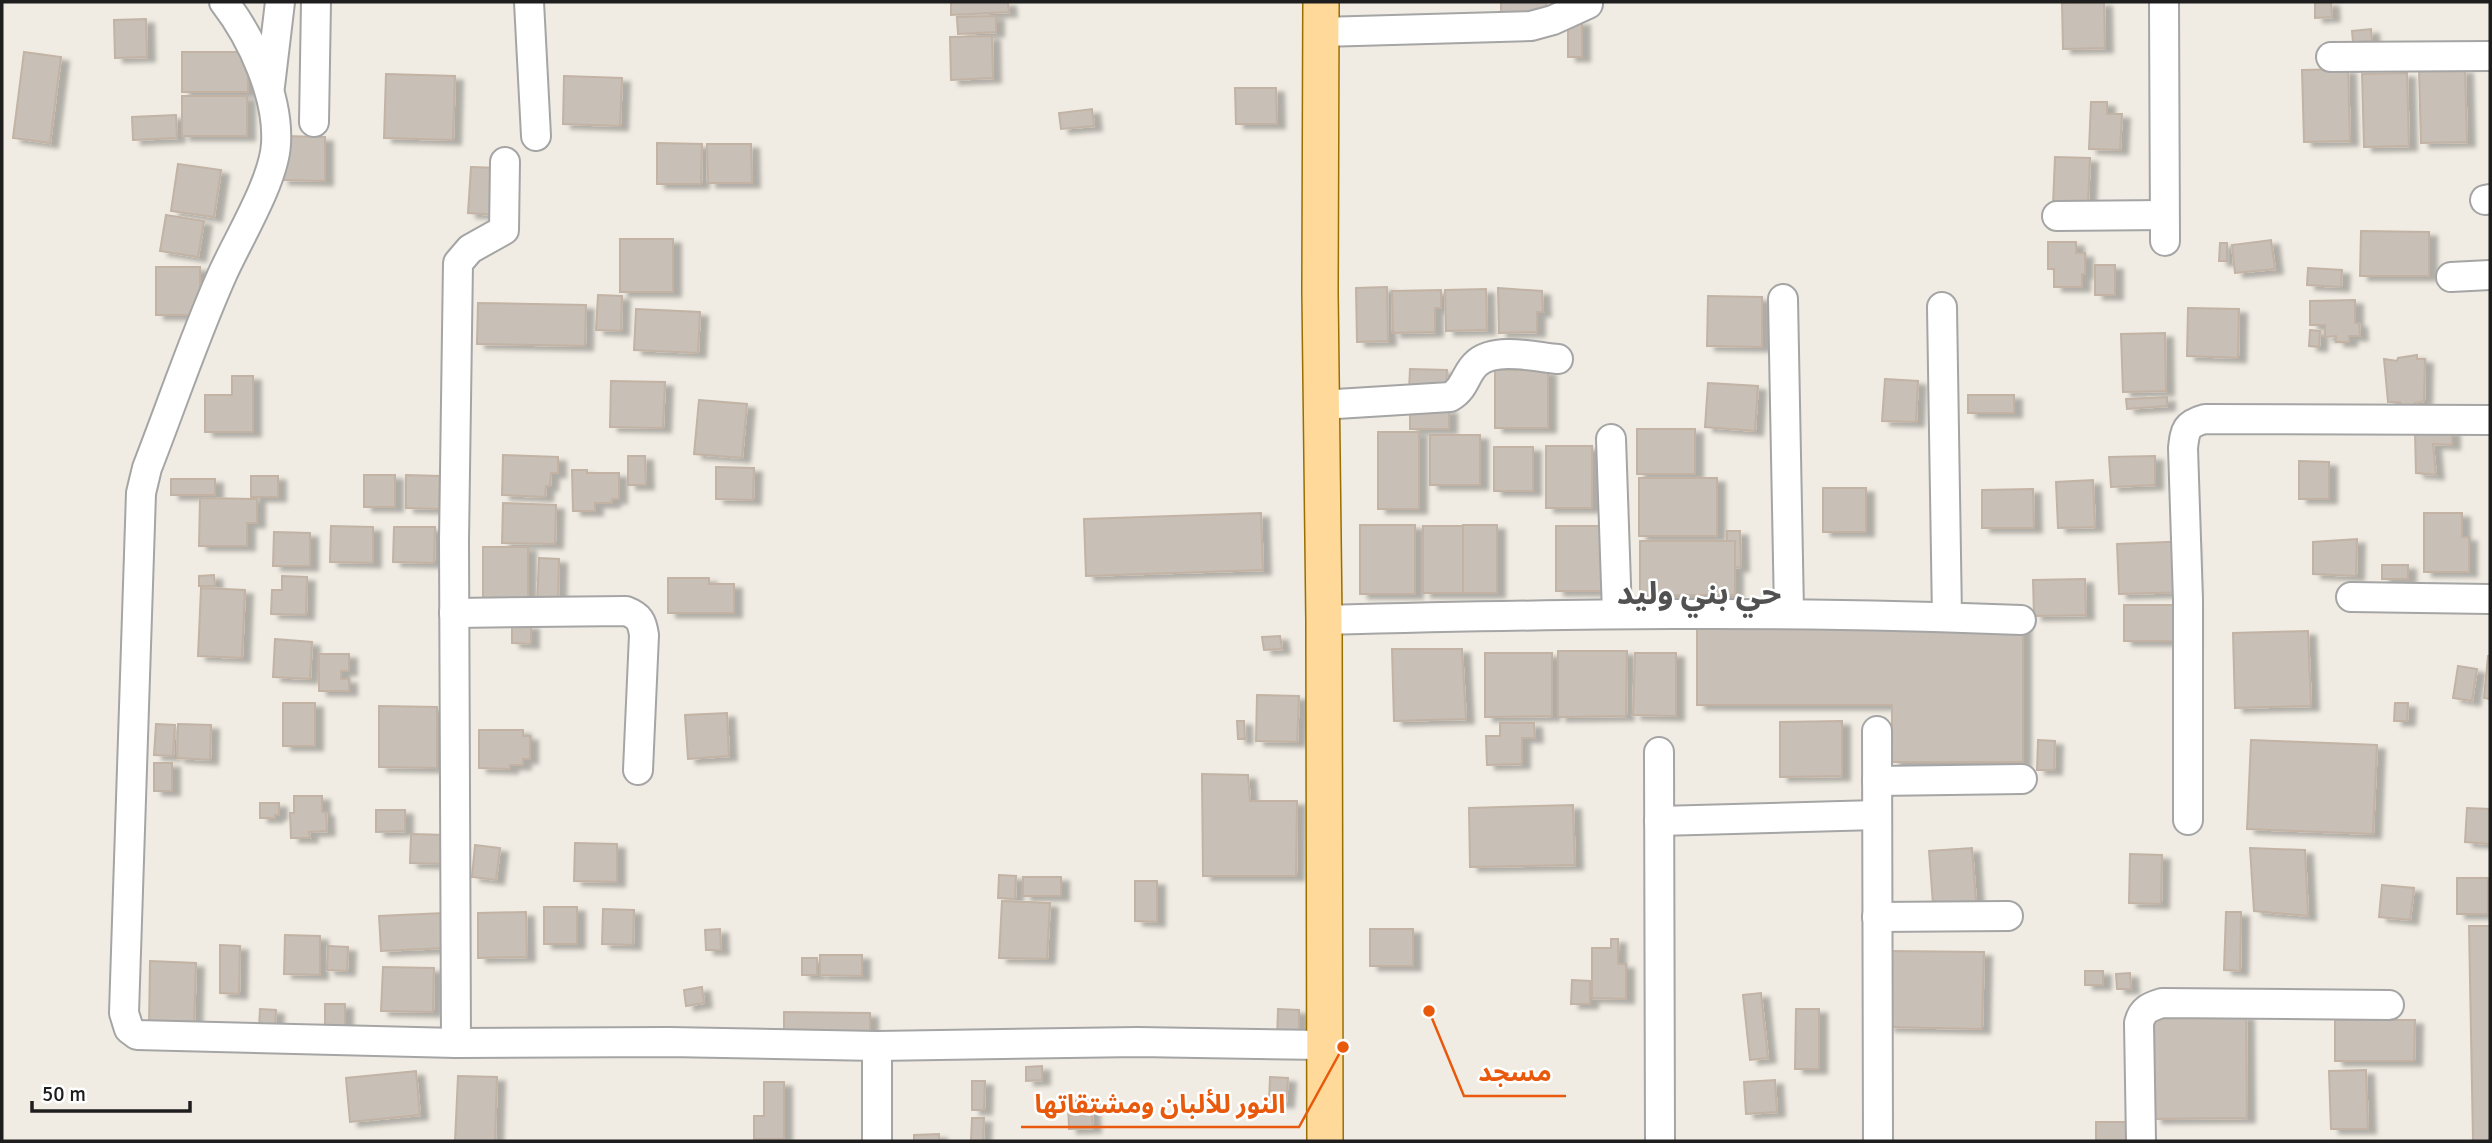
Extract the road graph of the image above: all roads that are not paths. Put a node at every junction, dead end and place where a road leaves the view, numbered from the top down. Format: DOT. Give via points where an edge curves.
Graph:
graph roads {
  1 [pos="224,2"];
  2 [pos="280,2"];
  3 [pos="316,2"];
  4 [pos="529,2"];
  5 [pos="2164,2"];
  6 [pos="1588,4"];
  7 [pos="1321,17"];
  8 [pos="2490,56"];
  9 [pos="2332,57"];
  10 [pos="270,93"];
  11 [pos="314,122"];
  12 [pos="536,136"];
  13 [pos="505,162"];
  14 [pos="2057,216"];
  15 [pos="2490,275"];
  16 [pos="2451,277"];
  17 [pos="1783,299"];
  18 [pos="1942,307"];
  19 [pos="1558,359"];
  20 [pos="1321,405"];
  21 [pos="2490,420"];
  22 [pos="1611,439"];
  23 [pos="2351,597"];
  24 [pos="2490,599"];
  25 [pos="1789,612"];
  26 [pos="454,613"];
  27 [pos="1617,613"];
  28 [pos="1947,617"];
  29 [pos="1324,620"];
  30 [pos="2021,620"];
  31 [pos="1877,731"];
  32 [pos="1659,752"];
  33 [pos="638,770"];
  34 [pos="2022,779"];
  35 [pos="1877,781"];
  36 [pos="1877,815"];
  37 [pos="2188,820"];
  38 [pos="1659,821"];
  39 [pos="2008,916"];
  40 [pos="1877,917"];
  41 [pos="2389,1005"];
  42 [pos="456,1043"];
  43 [pos="1323,1045"];
  44 [pos="877,1046"];
  45 [pos="877,1141"];
  46 [pos="1325,1141"];
  47 [pos="1660,1141"];
  48 [pos="1878,1141"];
  49 [pos="2141,1141"];
  1 -- 10 [label="street" via="258,60"];
  2 -- 10 [label="street"];
  3 -- 11 [label="street"];
  4 -- 12 [label="street"];
  5 -- 14 [label="street" via="2165,228"];
  6 -- 7 [label="street" via="1531,26"];
  7 -- 20 [label="main road"];
  8 -- 9 [label="street"];
  10 -- 42 [label="street" via="275,159 221,276 141,493 124,1013 129,1029 137,1035"];
  13 -- 26 [label="street" via="504,230 470,249 458,263"];
  15 -- 16 [label="street"];
  17 -- 25 [label="street"];
  18 -- 28 [label="street"];
  19 -- 20 [label="street" via="1489,357 1475,363 1450,397"];
  20 -- 29 [label="main road"];
  21 -- 37 [label="street" via="2192,422 2183,449"];
  22 -- 27 [label="street"];
  23 -- 24 [label="street"];
  25 -- 27 [label="street"];
  25 -- 28 [label="street"];
  26 -- 33 [label="street" via="626,611 638,615 644,635"];
  26 -- 42 [label="street"];
  27 -- 29 [label="street"];
  28 -- 30 [label="street"];
  29 -- 43 [label="main road"];
  31 -- 35 [label="street"];
  32 -- 38 [label="street"];
  34 -- 35 [label="street"];
  35 -- 36 [label="street"];
  36 -- 38 [label="street"];
  36 -- 40 [label="street"];
  38 -- 47 [label="street"];
  39 -- 40 [label="street"];
  40 -- 48 [label="street"];
  41 -- 49 [label="street" via="2162,1003 2147,1008 2139,1023"];
  42 -- 44 [label="street"];
  43 -- 44 [label="street"];
  43 -- 46 [label="main road"];
  44 -- 45 [label="street"];
}
